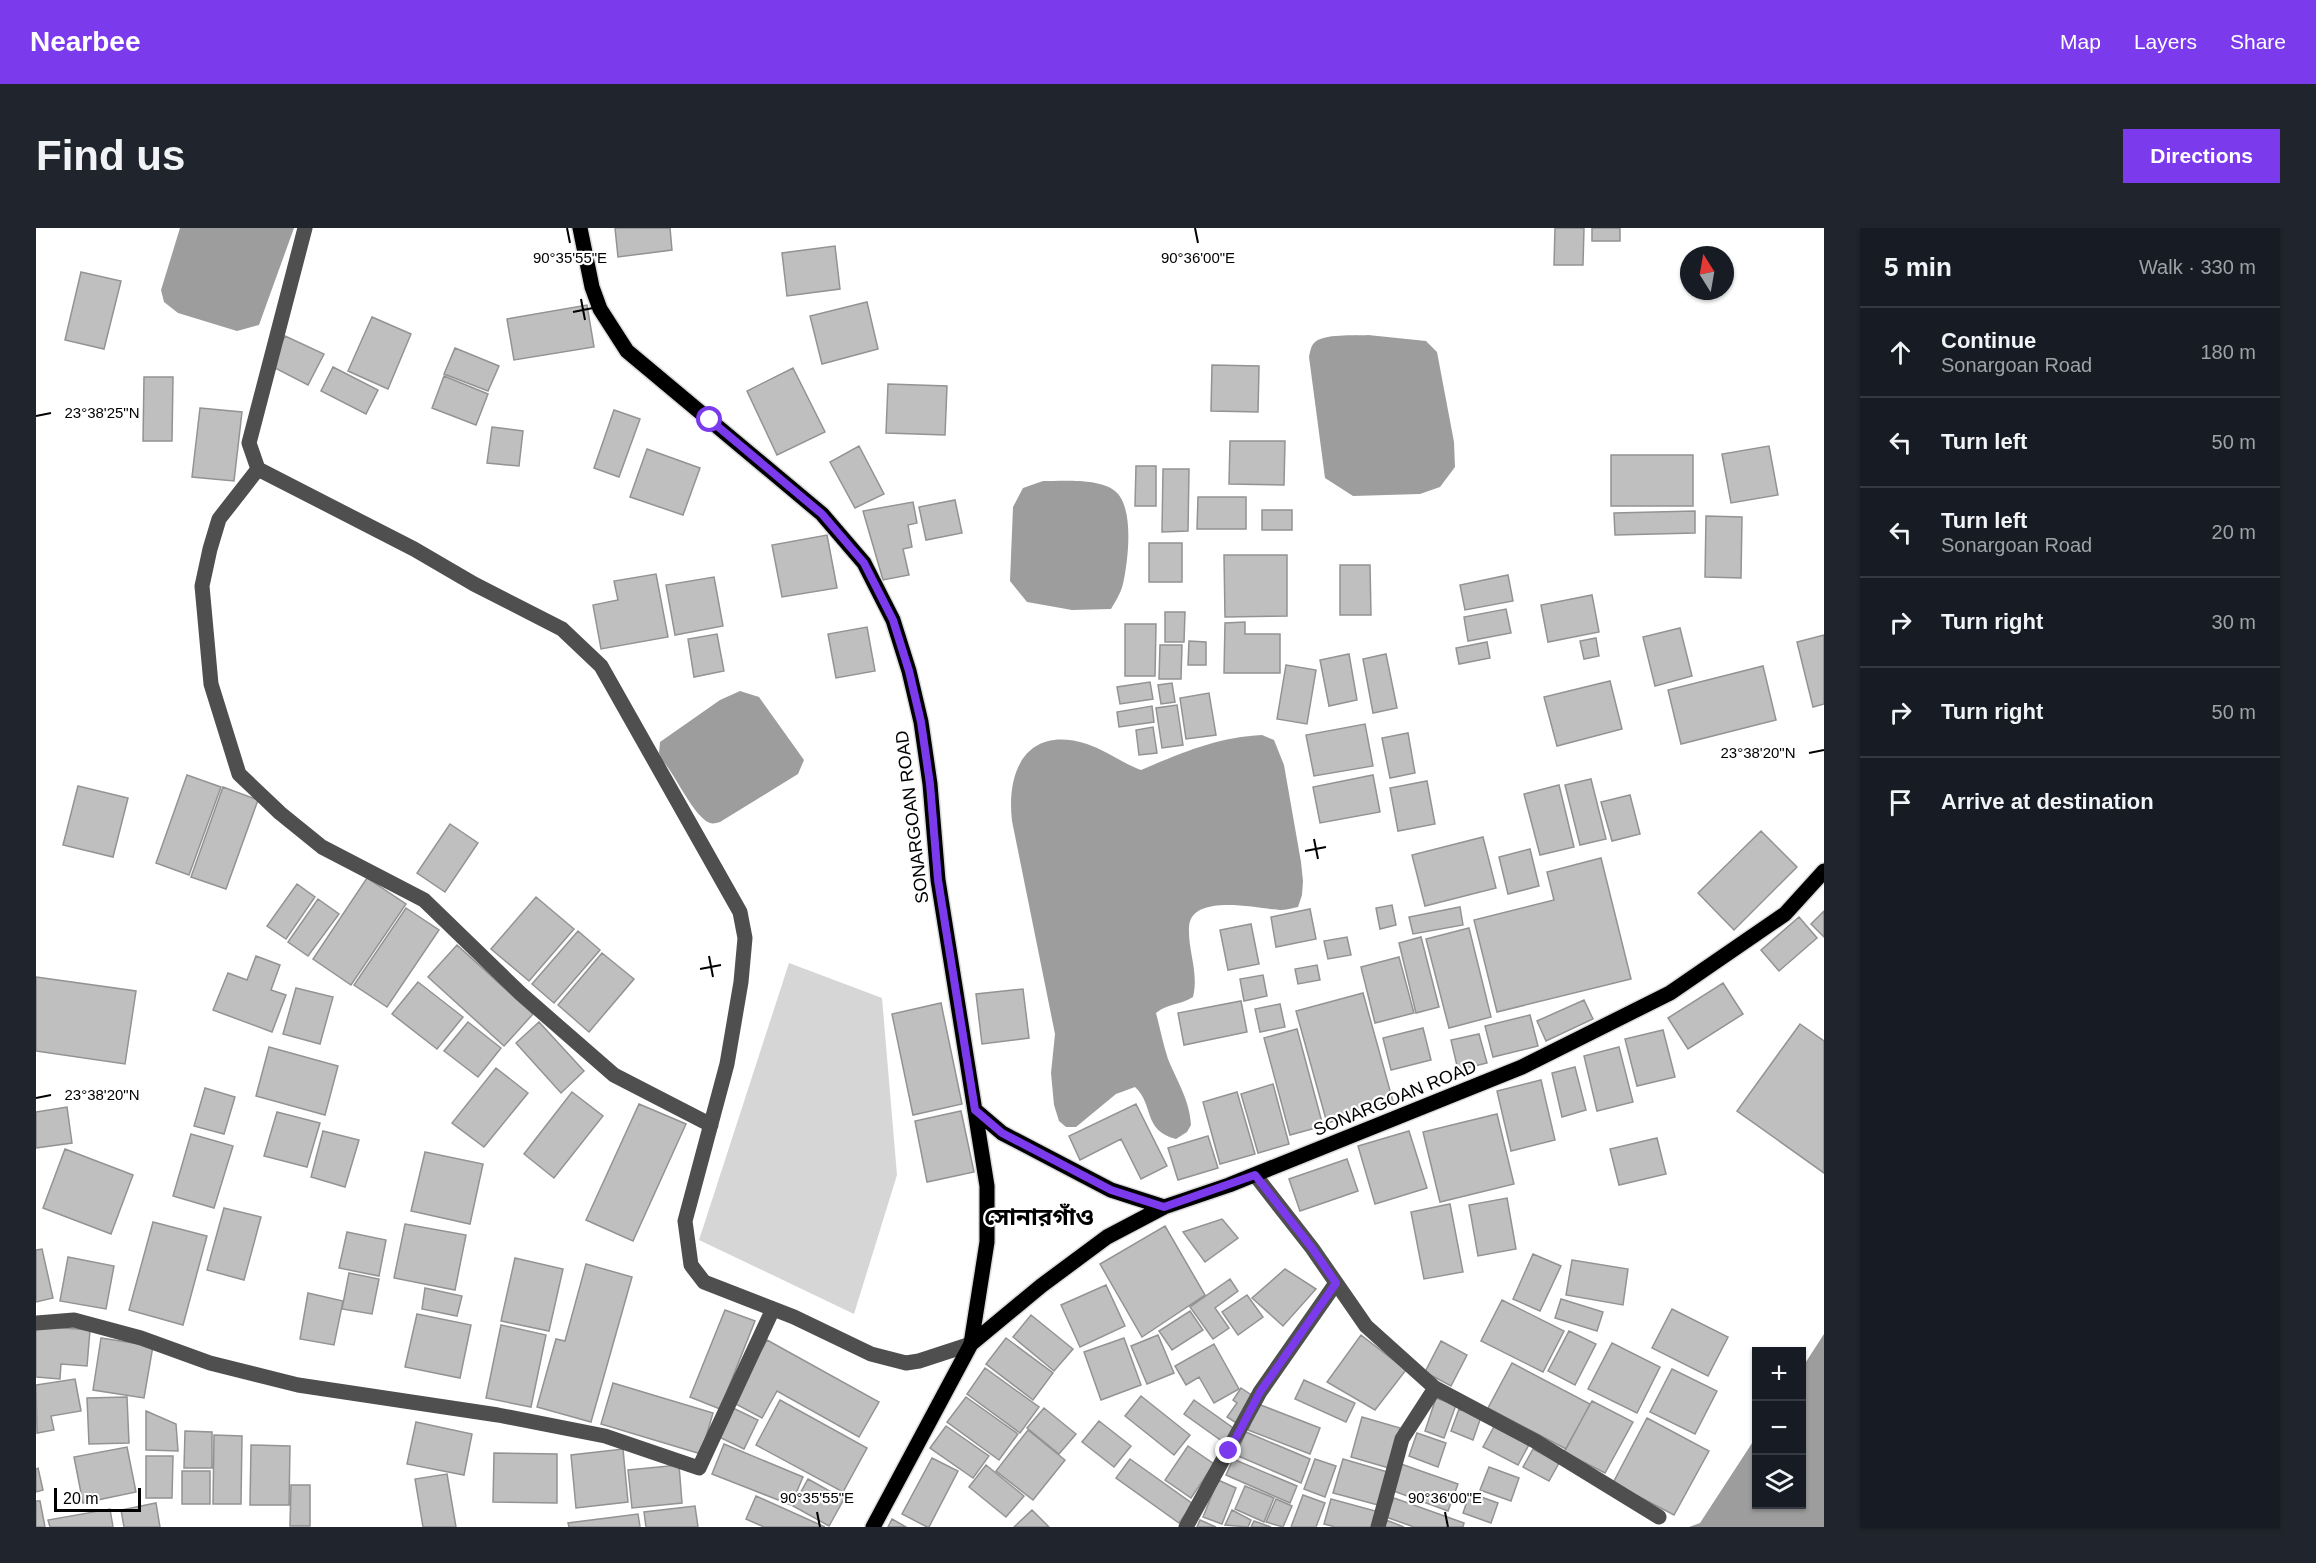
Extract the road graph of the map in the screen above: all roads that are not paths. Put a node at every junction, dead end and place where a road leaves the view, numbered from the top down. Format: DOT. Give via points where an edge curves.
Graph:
graph roads {
  1 [pos="305,228"];
  2 [pos="580,228"];
  3 [pos="258,469"];
  4 [pos="1824,871"];
  5 [pos="975,1110"];
  6 [pos="711,1125"];
  7 [pos="1255,1175"];
  8 [pos="1164,1207"];
  9 [pos="1336,1283"];
  10 [pos="773,1309"];
  11 [pos="36,1323"];
  12 [pos="971,1344"];
  13 [pos="1435,1388"];
  14 [pos="1659,1517"];
  15 [pos="873,1527"];
  16 [pos="1186,1527"];
  17 [pos="1378,1527"];
  1 -- 3 [label="street" via="249,443"];
  2 -- 5 [label="main road, SONARGOAN ROAD" via="600,309 627,351 822,514 864,563 893,620 921,722 938,880"];
  3 -- 6 [label="street" via="562,629 601,666 740,912 745,938 741,982 727,1064"];
  3 -- 6 [label="street" via="219,519 202,586 211,684 239,774 322,847 424,900 520,993 614,1075"];
  4 -- 7 [label="main road, SONARGOAN ROAD" via="1785,914 1670,993 1522,1067"];
  5 -- 8 [label="main road" via="1002,1133 1111,1190"];
  5 -- 12 [label="main road, SONARGOAN ROAD" via="987,1186 987,1242"];
  6 -- 10 [label="street" via="685,1221 691,1265 704,1282"];
  7 -- 8 [label="main road, SONARGOAN ROAD"];
  7 -- 9 [label="street"];
  8 -- 12 [label="main road, SONARGOAN ROAD" via="1107,1237"];
  9 -- 13 [label="street" via="1366,1326"];
  9 -- 16 [label="street" via="1260,1392"];
  10 -- 11 [label="street" via="699,1468 605,1436 498,1415 298,1385 210,1363 141,1338 74,1320"];
  10 -- 12 [label="street" via="871,1354 906,1363"];
  12 -- 15 [label="main road, SONARGOAN ROAD"];
  13 -- 14 [label="street" via="1535,1441"];
  13 -- 17 [label="street" via="1402,1439"];
}
